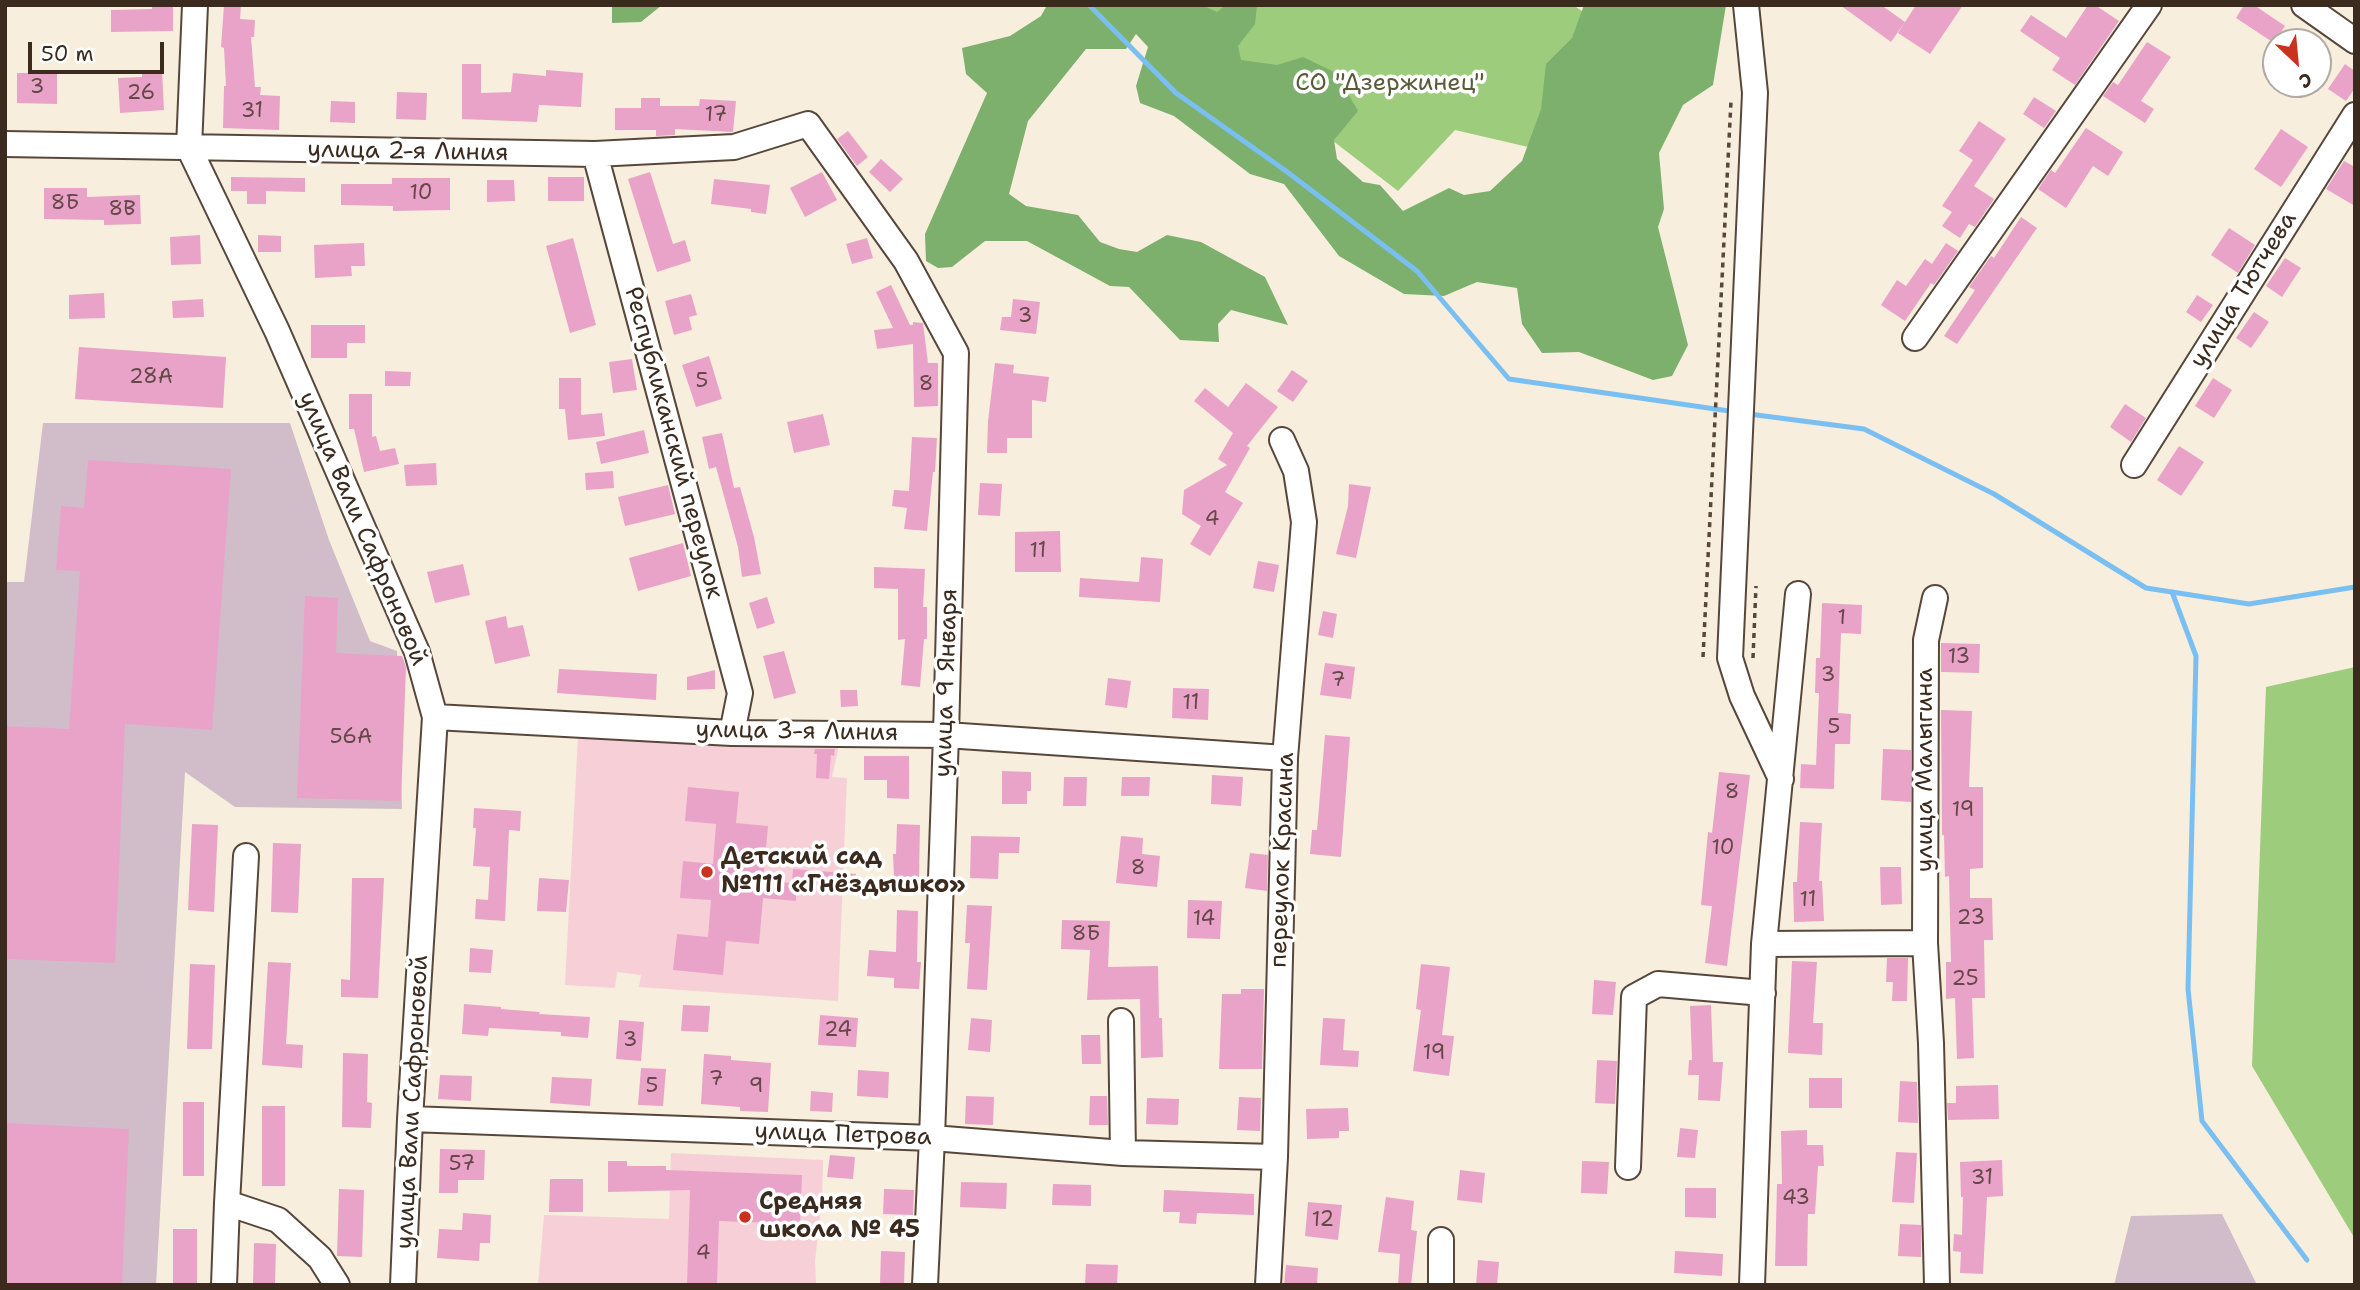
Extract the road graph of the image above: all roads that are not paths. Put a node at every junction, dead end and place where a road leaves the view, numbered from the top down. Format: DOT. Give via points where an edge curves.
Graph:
graph roads {
  1 [pos="195,5"];
  2 [pos="1746,5"];
  3 [pos="2149,5"];
  4 [pos="2304,5"];
  5 [pos="2355,41"];
  6 [pos="2355,115"];
  7 [pos="807,124"];
  8 [pos="5,144"];
  9 [pos="189,148"];
  10 [pos="595,154"];
  11 [pos="1915,338"];
  12 [pos="1282,440"];
  13 [pos="2134,466"];
  14 [pos="1798,594"];
  15 [pos="1935,598"];
  16 [pos="435,717"];
  17 [pos="732,733"];
  18 [pos="946,735"];
  19 [pos="1285,758"];
  20 [pos="1780,779"];
  21 [pos="246,856"];
  22 [pos="1925,943"];
  23 [pos="1764,944"];
  24 [pos="1763,993"];
  25 [pos="1121,1021"];
  26 [pos="410,1119"];
  27 [pos="932,1138"];
  28 [pos="1123,1153"];
  29 [pos="1275,1157"];
  30 [pos="1628,1167"];
  31 [pos="227,1203"];
  32 [pos="1441,1240"];
  33 [pos="224,1285"];
  34 [pos="337,1285"];
  35 [pos="403,1285"];
  36 [pos="925,1285"];
  37 [pos="1268,1285"];
  38 [pos="1441,1285"];
  39 [pos="1752,1285"];
  40 [pos="1937,1285"];
  1 -- 9 [label="street, улица Вали Сафроновой"];
  2 -- 20 [label="street" via="1730,658"];
  3 -- 11 [label="street"];
  4 -- 5 [label="street"];
  6 -- 13 [label="street, улица Тютчева"];
  7 -- 10 [label="street, улица 2-я Линия" via="734,147"];
  7 -- 18 [label="street, улица 9 Января" via="906,261 956,353"];
  8 -- 9 [label="street, улица 2-я Линия"];
  9 -- 10 [label="street, улица 2-я Линия"];
  9 -- 16 [label="street, улица Вали Сафроновой" via="277,331 412,640"];
  10 -- 17 [label="street, Республиканский переулок" via="740,693"];
  12 -- 19 [label="street, переулок Красина" via="1296,471 1304,523"];
  14 -- 20 [label="street"];
  15 -- 22 [label="street, улица Малыгина" via="1926,640"];
  16 -- 17 [label="street, улица 3-я Линия"];
  16 -- 26 [label="street, улица Вали Сафроновой"];
  17 -- 18 [label="street, улица 3-я Линия"];
  18 -- 19 [label="street, улица 3-я Линия"];
  18 -- 27 [label="street, улица 9 Января"];
  19 -- 29 [label="street, переулок Красина"];
  20 -- 23 [label="street"];
  21 -- 31 [label="street"];
  22 -- 23 [label="street"];
  22 -- 40 [label="street, улица Малыгина"];
  23 -- 24 [label="street"];
  24 -- 30 [label="street" via="1658,984 1634,997"];
  24 -- 39 [label="street"];
  25 -- 28 [label="street"];
  26 -- 27 [label="street, улица Петрова"];
  26 -- 35 [label="street, улица Вали Сафроновой"];
  27 -- 28 [label="street, улица Петрова"];
  27 -- 36 [label="street, улица 9 Января"];
  28 -- 29 [label="street, улица Петрова"];
  29 -- 37 [label="street, переулок Красина"];
  31 -- 33 [label="street"];
  31 -- 34 [label="street" via="278,1220 320,1258"];
  32 -- 38 [label="street"];
}
